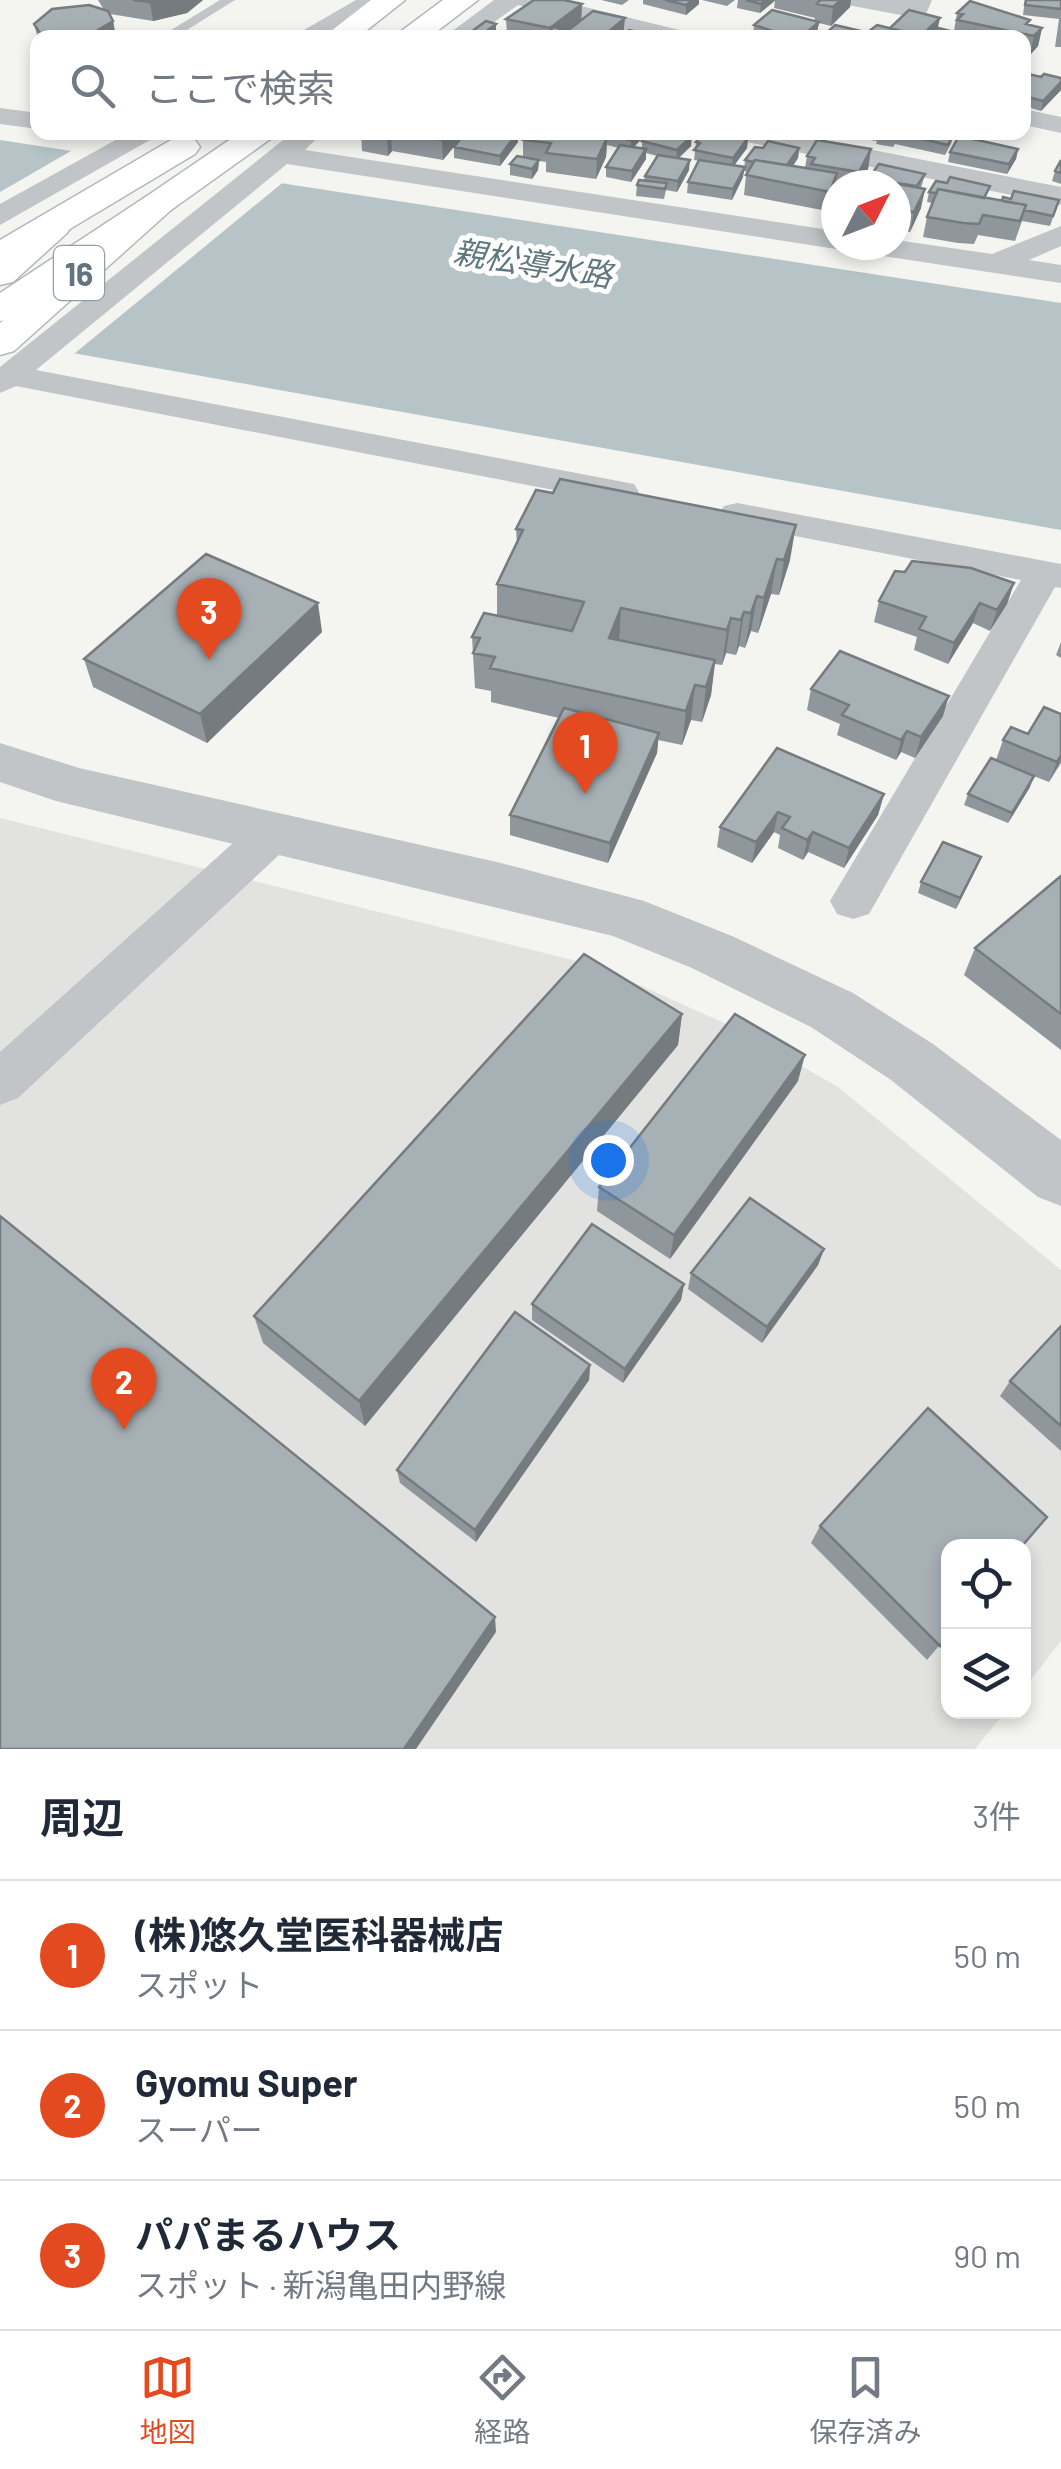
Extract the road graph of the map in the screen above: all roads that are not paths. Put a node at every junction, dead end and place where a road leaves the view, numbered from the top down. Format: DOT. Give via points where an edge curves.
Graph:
graph roads {
  1 [pos="228,0"];
  2 [pos="374,0"];
  3 [pos="390,0"];
  4 [pos="463,0"];
  5 [pos="510,0"];
  6 [pos="526,0"];
  7 [pos="856,0"];
  8 [pos="920,0"];
  9 [pos="177,30"];
  10 [pos="317,30"];
  11 [pos="349,30"];
  12 [pos="419,30"];
  13 [pos="467,30"];
  14 [pos="650,30"];
  15 [pos="0,116"];
  16 [pos="1031,119"];
  17 [pos="30,120"];
  18 [pos="1061,125"];
  19 [pos="295,140"];
  20 [pos="777,140"];
  21 [pos="142,141"];
  22 [pos="211,148"];
  23 [pos="270,153"];
  24 [pos="1061,196"];
  25 [pos="159,203"];
  26 [pos="0,216"];
  27 [pos="54,225"];
  28 [pos="1061,235"];
  29 [pos="821,238"];
  30 [pos="911,251"];
  31 [pos="0,255"];
  32 [pos="998,263"];
  33 [pos="0,274"];
  34 [pos="1061,274"];
  35 [pos="0,310"];
  36 [pos="9,365"];
  37 [pos="654,498"];
  38 [pos="712,510"];
  39 [pos="1053,575"];
  40 [pos="0,762"];
  41 [pos="276,832"];
  42 [pos="853,901"];
  43 [pos="0,1083"];
  44 [pos="1061,1177"];
  1 -- 9 [label="lane"];
  2 -- 10 [label="street"];
  3 -- 11 [label="main road"];
  4 -- 12 [label="main road"];
  5 -- 13 [label="street"];
  6 -- 14 [label="street"];
  7 -- 8 [label="street" via="916,11"];
  15 -- 17 [label="street"];
  16 -- 18 [label="street"];
  19 -- 23 [label="street"];
  20 -- 24 [label="street"];
  21 -- 22 [label="main road, 16"];
  21 -- 26 [label="street"];
  21 -- 27 [label="main road, 16"];
  22 -- 23 [label="main road, 16"];
  22 -- 25 [label="main road, 16"];
  23 -- 29 [label="street"];
  23 -- 36 [label="street"];
  25 -- 35 [label="main road"];
  25 -- 36 [label="main road, 16"];
  27 -- 31 [label="main road, 16"];
  27 -- 33 [label="main road"];
  28 -- 32 [label="street"];
  30 -- 32 [label="street"];
  32 -- 34 [label="street"];
  36 -- 37 [label="street"];
  38 -- 39 [label="street"];
  39 -- 42 [label="street"];
  40 -- 41 [label="street" via="75,787"];
  41 -- 43 [label="street"];
  41 -- 44 [label="street" via="624,917 712,952 832,1010 912,1062"];
}
